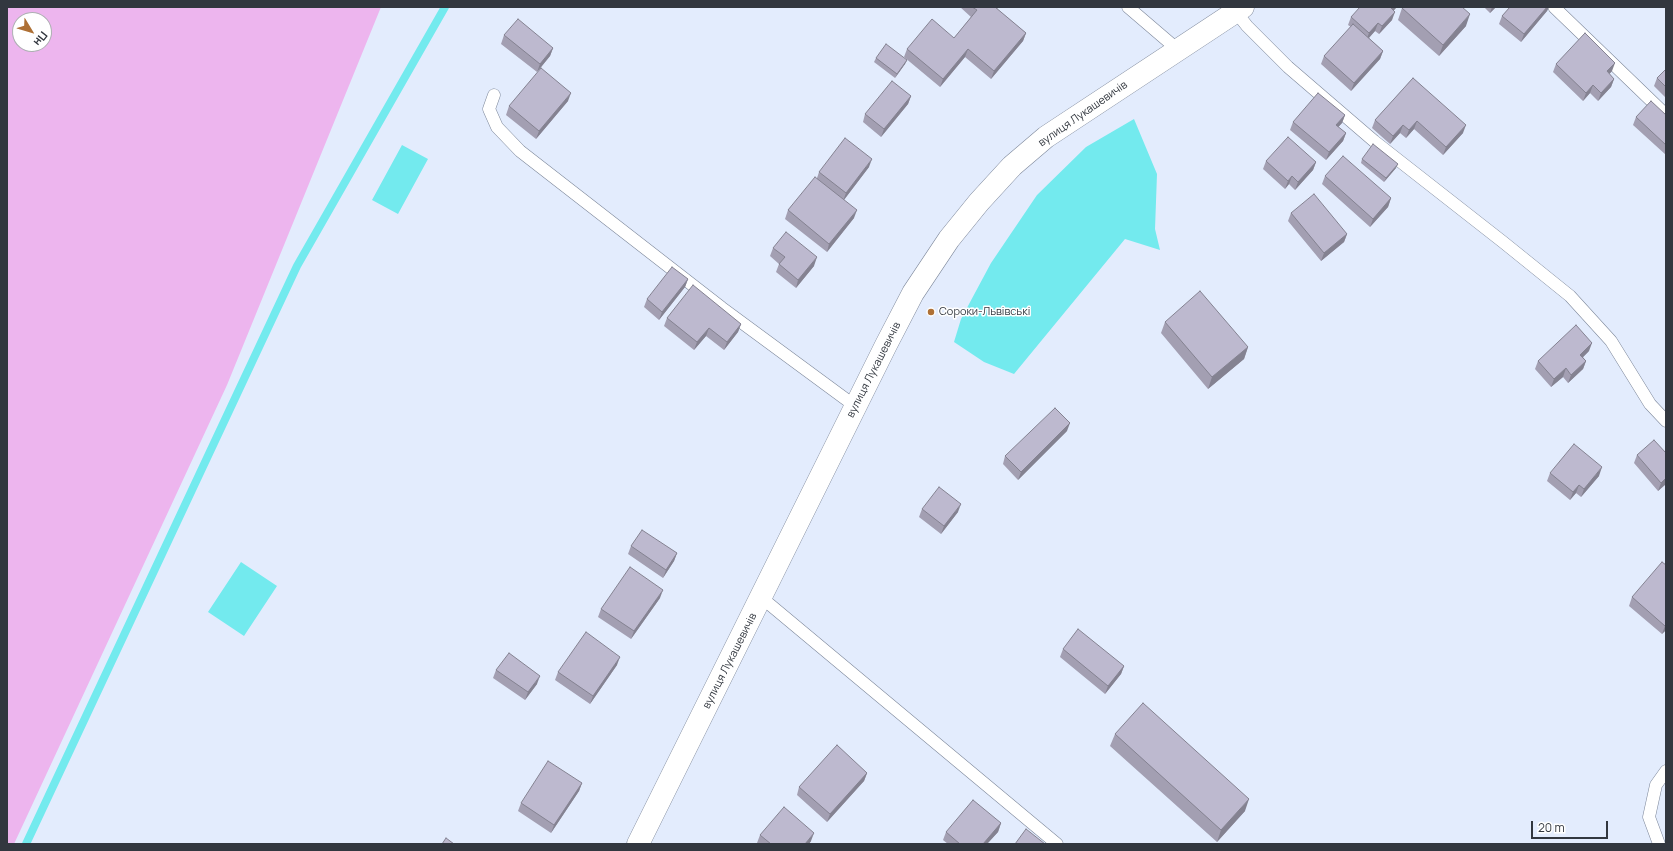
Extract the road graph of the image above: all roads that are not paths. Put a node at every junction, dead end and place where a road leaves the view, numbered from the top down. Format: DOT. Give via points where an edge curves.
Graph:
graph roads {
  1 [pos="1128,7"];
  2 [pos="1554,7"];
  3 [pos="1240,9"];
  4 [pos="1177,50"];
  5 [pos="494,95"];
  6 [pos="1666,115"];
  7 [pos="855,406"];
  8 [pos="1666,421"];
  9 [pos="762,598"];
  10 [pos="1666,772"];
  11 [pos="638,844"];
  12 [pos="1057,844"];
  13 [pos="1659,844"];
  1 -- 4 [label="lane"];
  2 -- 6 [label="lane"];
  3 -- 4 [label="street, вулиця Лукашевичів"];
  3 -- 8 [label="lane" via="1247,26 1288,67 1345,116 1570,296 1611,341 1650,404"];
  4 -- 7 [label="street, вулиця Лукашевичів" via="1046,136 1012,166 979,202 949,239 913,293"];
  5 -- 7 [label="lane" via="489,109 497,127 520,151 722,308"];
  7 -- 9 [label="street, вулиця Лукашевичів"];
  9 -- 11 [label="street, вулиця Лукашевичів"];
  9 -- 12 [label="lane"];
  10 -- 13 [label="lane" via="1656,785 1649,817"];
}
